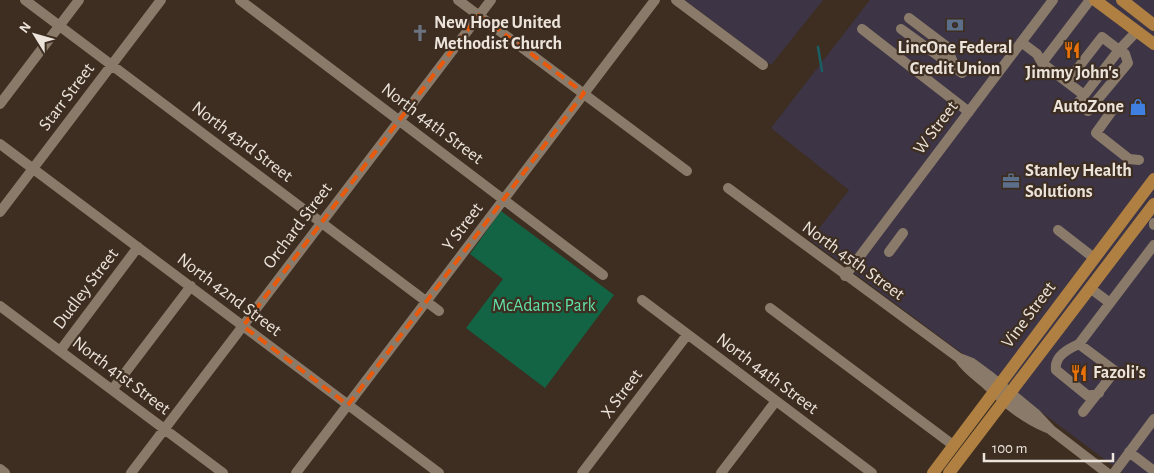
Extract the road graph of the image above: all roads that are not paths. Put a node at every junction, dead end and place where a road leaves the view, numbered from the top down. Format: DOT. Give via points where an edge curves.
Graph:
graph roads {
  1 [pos="25,0"];
  2 [pos="78,0"];
  3 [pos="161,0"];
  4 [pos="240,0"];
  5 [pos="458,0"];
  6 [pos="490,0"];
  7 [pos="655,0"];
  8 [pos="676,0"];
  9 [pos="1053,0"];
  10 [pos="1090,0"];
  11 [pos="1095,0"];
  12 [pos="1122,0"];
  13 [pos="1135,4"];
  14 [pos="479,15"];
  15 [pos="909,18"];
  16 [pos="1152,20"];
  17 [pos="59,26"];
  18 [pos="862,29"];
  19 [pos="901,29"];
  20 [pos="1137,31"];
  21 [pos="1022,42"];
  22 [pos="1154,44"];
  23 [pos="1119,50"];
  24 [pos="1042,63"];
  25 [pos="112,65"];
  26 [pos="763,65"];
  27 [pos="1067,82"];
  28 [pos="584,94"];
  29 [pos="1084,95"];
  30 [pos="0,104"];
  31 [pos="1114,108"];
  32 [pos="969,112"];
  33 [pos="400,120"];
  34 [pos="0,144"];
  35 [pos="1139,160"];
  36 [pos="34,169"];
  37 [pos="687,171"];
  38 [pos="1154,179"];
  39 [pos="728,188"];
  40 [pos="504,199"];
  41 [pos="1154,204"];
  42 [pos="0,212"];
  43 [pos="321,222"];
  44 [pos="1058,230"];
  45 [pos="903,233"];
  46 [pos="1154,245"];
  47 [pos="138,247"];
  48 [pos="889,252"];
  49 [pos="1094,258"];
  50 [pos="603,274"];
  51 [pos="845,276"];
  52 [pos="191,286"];
  53 [pos="1090,288"];
  54 [pos="642,300"];
  55 [pos="427,302"];
  56 [pos="1110,303"];
  57 [pos="0,306"];
  58 [pos="770,308"];
  59 [pos="439,311"];
  60 [pos="243,326"];
  61 [pos="687,335"];
  62 [pos="1078,344"];
  63 [pos="60,350"];
  64 [pos="996,388"];
  65 [pos="112,390"];
  66 [pos="1099,392"];
  67 [pos="1007,397"];
  68 [pos="776,401"];
  69 [pos="348,405"];
  70 [pos="1083,412"];
  71 [pos="1154,419"];
  72 [pos="165,429"];
  73 [pos="953,445"];
  74 [pos="1129,452"];
  75 [pos="0,469"];
  76 [pos="1154,471"];
  77 [pos="5,473"];
  78 [pos="132,473"];
  79 [pos="223,473"];
  80 [pos="296,473"];
  81 [pos="439,473"];
  82 [pos="582,473"];
  83 [pos="721,473"];
  84 [pos="872,473"];
  85 [pos="933,473"];
  86 [pos="949,473"];
  87 [pos="1107,473"];
  88 [pos="1114,473"];
  1 -- 17 [label="street, North 43rd Street"];
  2 -- 17 [label="street"];
  3 -- 25 [label="street, Starr Street"];
  4 -- 33 [label="street, North 44th Street"];
  5 -- 14 [label="street"];
  6 -- 14 [label="street, Orchard Street"];
  7 -- 28 [label="street, Y Street"];
  8 -- 26 [label="street"];
  9 -- 21 [label="street, W Street"];
  10 -- 24 [label="street"];
  11 -- 20 [label="main road"];
  12 -- 13 [label="main road"];
  13 -- 16 [label="main road"];
  14 -- 28 [label="street"];
  14 -- 33 [label="street, Orchard Street"];
  15 -- 19 [label="street" via="946,46 958,71"];
  17 -- 25 [label="street, North 43rd Street"];
  17 -- 30 [label="street"];
  18 -- 32 [label="street"];
  20 -- 22 [label="main road"];
  20 -- 23 [label="street"];
  21 -- 24 [label="street" via="1037,54"];
  21 -- 32 [label="street, W Street"];
  23 -- 27 [label="street" via="1102,37"];
  23 -- 29 [label="street"];
  23 -- 29 [label="street" via="1132,66 1088,110 1078,103"];
  24 -- 27 [label="street"];
  25 -- 36 [label="street, Starr Street"];
  25 -- 43 [label="street, North 43rd Street"];
  27 -- 29 [label="street"];
  28 -- 37 [label="street"];
  28 -- 40 [label="street, Y Street"];
  31 -- 35 [label="street" via="1096,132 1129,159"];
  32 -- 51 [label="street, W Street"];
  33 -- 40 [label="street, North 44th Street"];
  33 -- 43 [label="street, Orchard Street"];
  34 -- 36 [label="street, North 42nd Street"];
  36 -- 42 [label="street, Starr Street"];
  36 -- 47 [label="street, North 42nd Street"];
  38 -- 49 [label="main road, Vine Street"];
  39 -- 51 [label="street, North 45th Street"];
  40 -- 50 [label="street, North 44th Street"];
  40 -- 55 [label="street, Y Street"];
  41 -- 53 [label="main road, Vine Street"];
  43 -- 55 [label="street, North 43rd Street"];
  43 -- 60 [label="street, Orchard Street"];
  44 -- 49 [label="street"];
  45 -- 48 [label="street"];
  46 -- 56 [label="street"];
  47 -- 52 [label="street, North 42nd Street"];
  47 -- 63 [label="street, Dudley Street"];
  49 -- 64 [label="main road, Vine Street"];
  51 -- 64 [label="street, North 45th Street" via="959,358 972,363"];
  52 -- 60 [label="street, North 42nd Street"];
  52 -- 65 [label="street"];
  53 -- 56 [label="street"];
  53 -- 67 [label="main road, Vine Street"];
  54 -- 61 [label="street, North 44th Street"];
  55 -- 59 [label="street, North 43rd Street"];
  55 -- 69 [label="street, Y Street"];
  56 -- 62 [label="street"];
  57 -- 63 [label="street, North 41st Street"];
  58 -- 73 [label="street"];
  60 -- 69 [label="street, North 42nd Street"];
  60 -- 72 [label="street, Orchard Street"];
  61 -- 68 [label="street, North 44th Street"];
  61 -- 82 [label="street, X Street"];
  62 -- 66 [label="street" via="1115,371"];
  62 -- 66 [label="street" via="1062,355 1056,370 1088,396"];
  63 -- 65 [label="street, North 41st Street"];
  64 -- 67 [label="street, North 45th Street"];
  64 -- 73 [label="main road, Vine Street"];
  65 -- 72 [label="street, North 41st Street"];
  66 -- 70 [label="street"];
  67 -- 86 [label="main road, Vine Street"];
  67 -- 87 [label="street, North 45th Street" via="1030,421 1051,430"];
  68 -- 83 [label="street"];
  68 -- 84 [label="street, North 44th Street"];
  69 -- 80 [label="street, Y Street"];
  69 -- 81 [label="street, North 42nd Street"];
  71 -- 74 [label="street"];
  72 -- 78 [label="street, Orchard Street"];
  72 -- 79 [label="street, North 41st Street"];
  73 -- 85 [label="main road, Vine Street"];
  74 -- 76 [label="street"];
  74 -- 88 [label="street"];
  75 -- 77 [label="street"];
}
